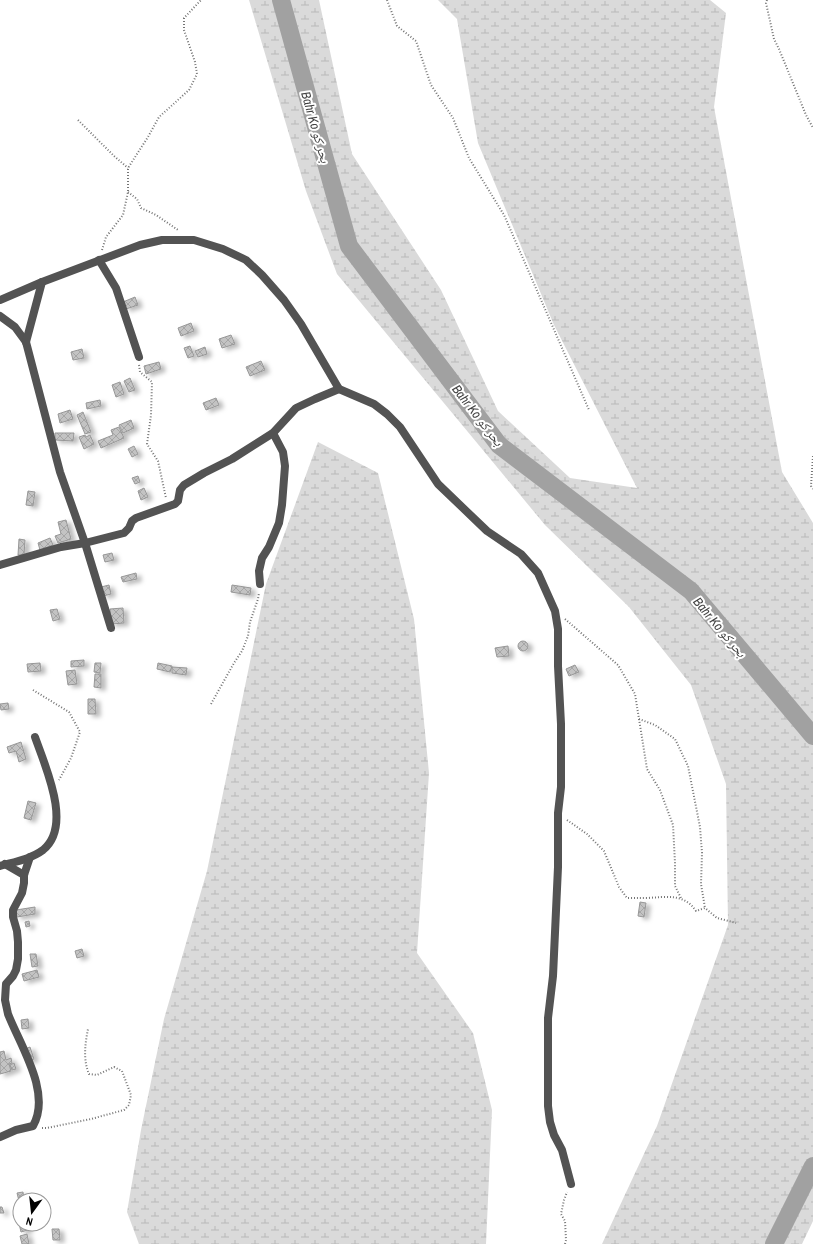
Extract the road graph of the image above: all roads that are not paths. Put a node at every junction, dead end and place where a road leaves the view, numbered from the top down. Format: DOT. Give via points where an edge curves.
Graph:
graph roads {
  1 [pos="99,260"];
  2 [pos="42,282"];
  3 [pos="0,300"];
  4 [pos="0,316"];
  5 [pos="26,342"];
  6 [pos="139,357"];
  7 [pos="339,389"];
  8 [pos="273,433"];
  9 [pos="85,543"];
  10 [pos="0,565"];
  11 [pos="260,584"];
  12 [pos="110,628"];
  13 [pos="35,737"];
  14 [pos="30,857"];
  15 [pos="2,865"];
  16 [pos="24,875"];
  17 [pos="0,1137"];
  18 [pos="571,1184"];
  1 -- 2 [label="street"];
  1 -- 6 [label="street" via="116,288"];
  1 -- 7 [label="street" via="162,240 194,240 223,249 246,260 284,300"];
  2 -- 3 [label="street"];
  2 -- 5 [label="street"];
  4 -- 5 [label="street" via="15,327"];
  5 -- 9 [label="street" via="60,472"];
  7 -- 8 [label="street" via="296,408"];
  7 -- 18 [label="street" via="374,404 388,414 400,427 438,484 487,531 521,554 538,573 555,611 558,629 562,754 553,976 548,1018 548,1106 550,1122 562,1150"];
  8 -- 9 [label="street" via="184,485 175,504 136,518 124,533"];
  8 -- 11 [label="street" via="283,452 282,505 279,523 262,558"];
  9 -- 10 [label="street" via="61,547"];
  9 -- 12 [label="street"];
  13 -- 14 [label="street" via="53,789 56,827 49,844"];
  14 -- 15 [label="street"];
  14 -- 16 [label="street"];
  15 -- 16 [label="street"];
  16 -- 17 [label="street" via="22,893 13,917 17,931 18,959 16,970 6,984 5,995 8,1014 34,1074 40,1110 33,1126"];
}
